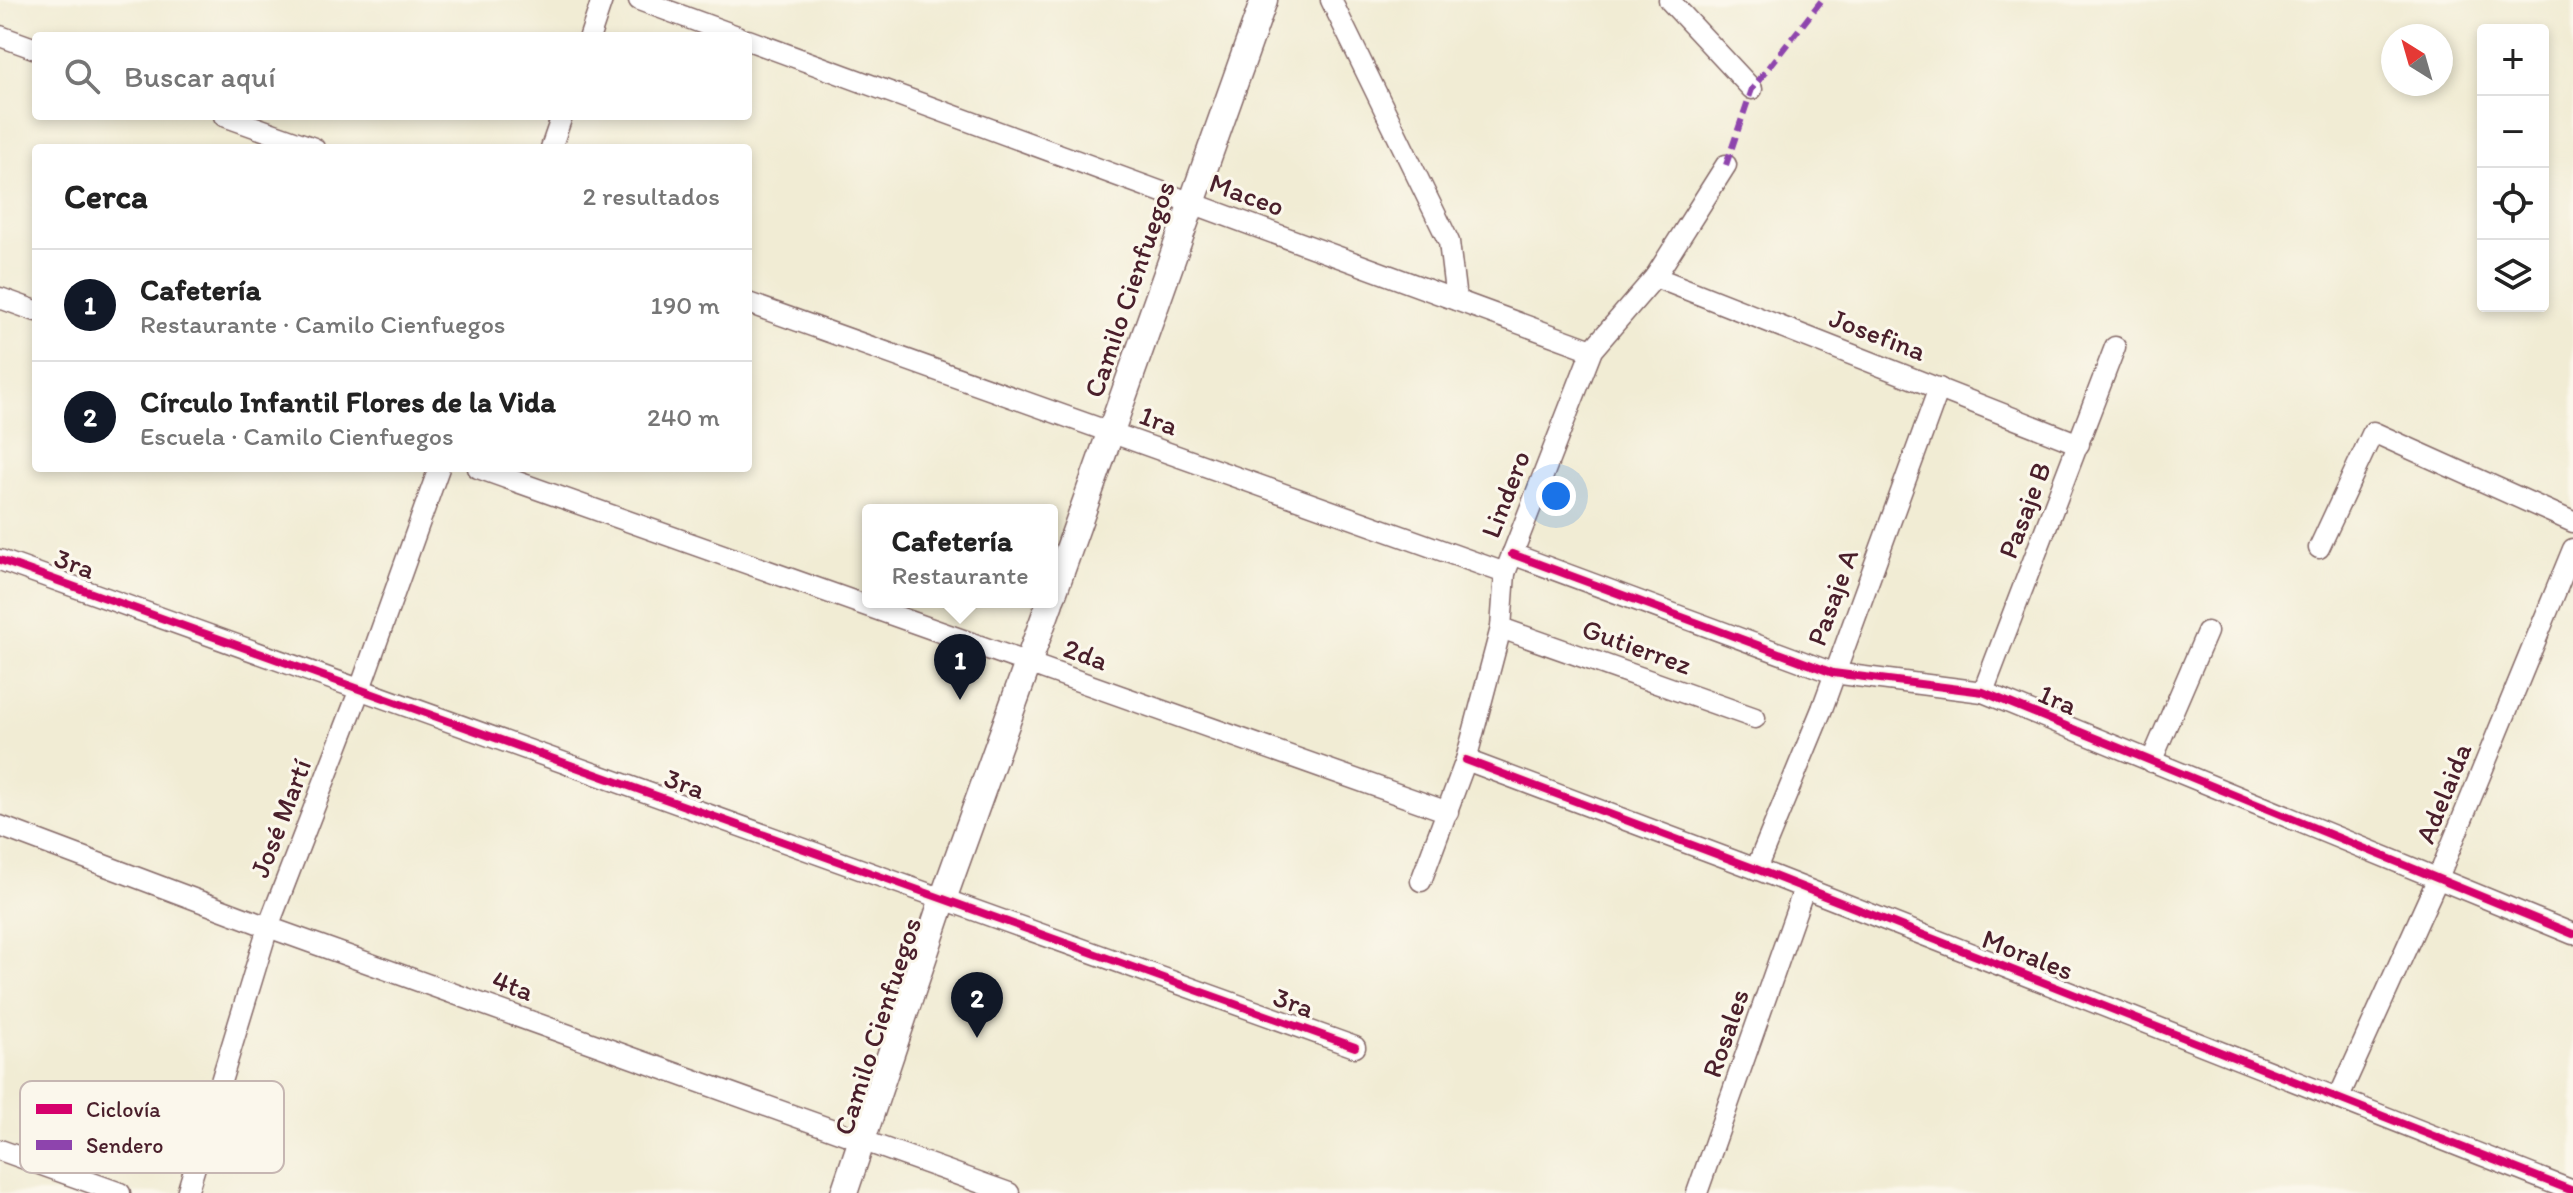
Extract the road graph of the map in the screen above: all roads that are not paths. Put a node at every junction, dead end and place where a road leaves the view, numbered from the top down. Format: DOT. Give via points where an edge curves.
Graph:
graph roads {
  1 [pos="602,0"];
  2 [pos="639,0"];
  3 [pos="1264,0"];
  4 [pos="1331,0"];
  5 [pos="1669,0"];
  6 [pos="591,32"];
  7 [pos="726,32"];
  8 [pos="0,36"];
  9 [pos="752,41"];
  10 [pos="32,48"];
  11 [pos="1752,89"];
  12 [pos="235,120"];
  13 [pos="561,120"];
  14 [pos="303,144"];
  15 [pos="552,144"];
  16 [pos="1726,165"];
  17 [pos="1192,203"];
  18 [pos="1655,277"];
  19 [pos="0,298"];
  20 [pos="1456,300"];
  21 [pos="752,304"];
  22 [pos="32,310"];
  23 [pos="2115,347"];
  24 [pos="1592,350"];
  25 [pos="1939,388"];
  26 [pos="1112,433"];
  27 [pos="2079,444"];
  28 [pos="438,472"];
  29 [pos="489,472"];
  30 [pos="2573,522"];
  31 [pos="2319,548"];
  32 [pos="2573,549"];
  33 [pos="0,560"];
  34 [pos="1508,564"];
  35 [pos="1058,581"];
  36 [pos="862,604"];
  37 [pos="873,608"];
  38 [pos="1048,608"];
  39 [pos="1501,628"];
  40 [pos="2207,632"];
  41 [pos="1028,663"];
  42 [pos="1833,673"];
  43 [pos="360,689"];
  44 [pos="1983,692"];
  45 [pos="1755,718"];
  46 [pos="1466,760"];
  47 [pos="2151,762"];
  48 [pos="1448,812"];
  49 [pos="0,826"];
  50 [pos="1756,869"];
  51 [pos="2438,878"];
  52 [pos="1421,881"];
  53 [pos="1804,889"];
  54 [pos="943,899"];
  55 [pos="268,927"];
  56 [pos="2573,934"];
  57 [pos="1355,1047"];
  58 [pos="221,1081"];
  59 [pos="2338,1099"];
  60 [pos="863,1140"];
  61 [pos="0,1150"];
  62 [pos="20,1157"];
  63 [pos="64,1173"];
  64 [pos="193,1173"];
  65 [pos="2573,1191"];
  66 [pos="120,1193"];
  67 [pos="187,1193"];
  68 [pos="844,1193"];
  69 [pos="1009,1193"];
  70 [pos="1697,1193"];
  1 -- 6 [label="street"];
  2 -- 7 [label="street"];
  3 -- 17 [label="street, Camilo Cienfuegos"];
  4 -- 20 [label="street" via="1449,242"];
  5 -- 11 [label="street"];
  8 -- 10 [label="street"];
  9 -- 17 [label="street, Maceo"];
  12 -- 14 [label="street"];
  13 -- 15 [label="street"];
  16 -- 18 [label="street, Lindero"];
  17 -- 20 [label="street, Maceo"];
  17 -- 26 [label="street, Camilo Cienfuegos"];
  18 -- 24 [label="street, Lindero"];
  18 -- 25 [label="street, Josefina"];
  19 -- 22 [label="street"];
  20 -- 24 [label="street, Maceo"];
  21 -- 26 [label="street, 1ra"];
  23 -- 27 [label="street, Pasaje B"];
  24 -- 34 [label="street, Lindero"];
  25 -- 27 [label="street, Josefina"];
  25 -- 42 [label="street, Pasaje A"];
  26 -- 34 [label="street, 1ra"];
  26 -- 35 [label="street, Camilo Cienfuegos"];
  27 -- 44 [label="street, Pasaje B"];
  28 -- 43 [label="street, José Martí"];
  29 -- 36 [label="street, 2da"];
  30 -- 31 [label="street" via="2373,432"];
  32 -- 51 [label="street, Adelaida"];
  33 -- 43 [label="street, 3ra"];
  34 -- 39 [label="street, Lindero"];
  34 -- 42 [label="street, 1ra"];
  37 -- 41 [label="street, 2da"];
  38 -- 41 [label="street, Camilo Cienfuegos"];
  39 -- 45 [label="street, Gutierrez"];
  39 -- 46 [label="street, Lindero"];
  40 -- 47 [label="street"];
  41 -- 48 [label="street, 2da"];
  41 -- 54 [label="street, Camilo Cienfuegos"];
  42 -- 44 [label="street, 1ra"];
  42 -- 50 [label="street, Pasaje A"];
  43 -- 54 [label="street, 3ra"];
  43 -- 55 [label="street, José Martí"];
  44 -- 47 [label="street, 1ra"];
  46 -- 48 [label="street, Lindero"];
  46 -- 50 [label="street, Morales"];
  47 -- 51 [label="street, 1ra"];
  48 -- 52 [label="street, Lindero"];
  49 -- 55 [label="street, 4ta"];
  50 -- 53 [label="street, Morales"];
  51 -- 56 [label="street, 1ra"];
  51 -- 59 [label="street, Adelaida"];
  53 -- 59 [label="street, Morales"];
  53 -- 70 [label="street, Rosales"];
  54 -- 57 [label="street, 3ra"];
  54 -- 60 [label="street, Camilo Cienfuegos"];
  55 -- 58 [label="street, José Martí"];
  55 -- 60 [label="street, 4ta"];
  59 -- 65 [label="street, Morales"];
  60 -- 68 [label="street, Camilo Cienfuegos"];
  60 -- 69 [label="street, 4ta"];
  61 -- 62 [label="street"];
  63 -- 66 [label="street"];
  64 -- 67 [label="street, José Martí"];
}
